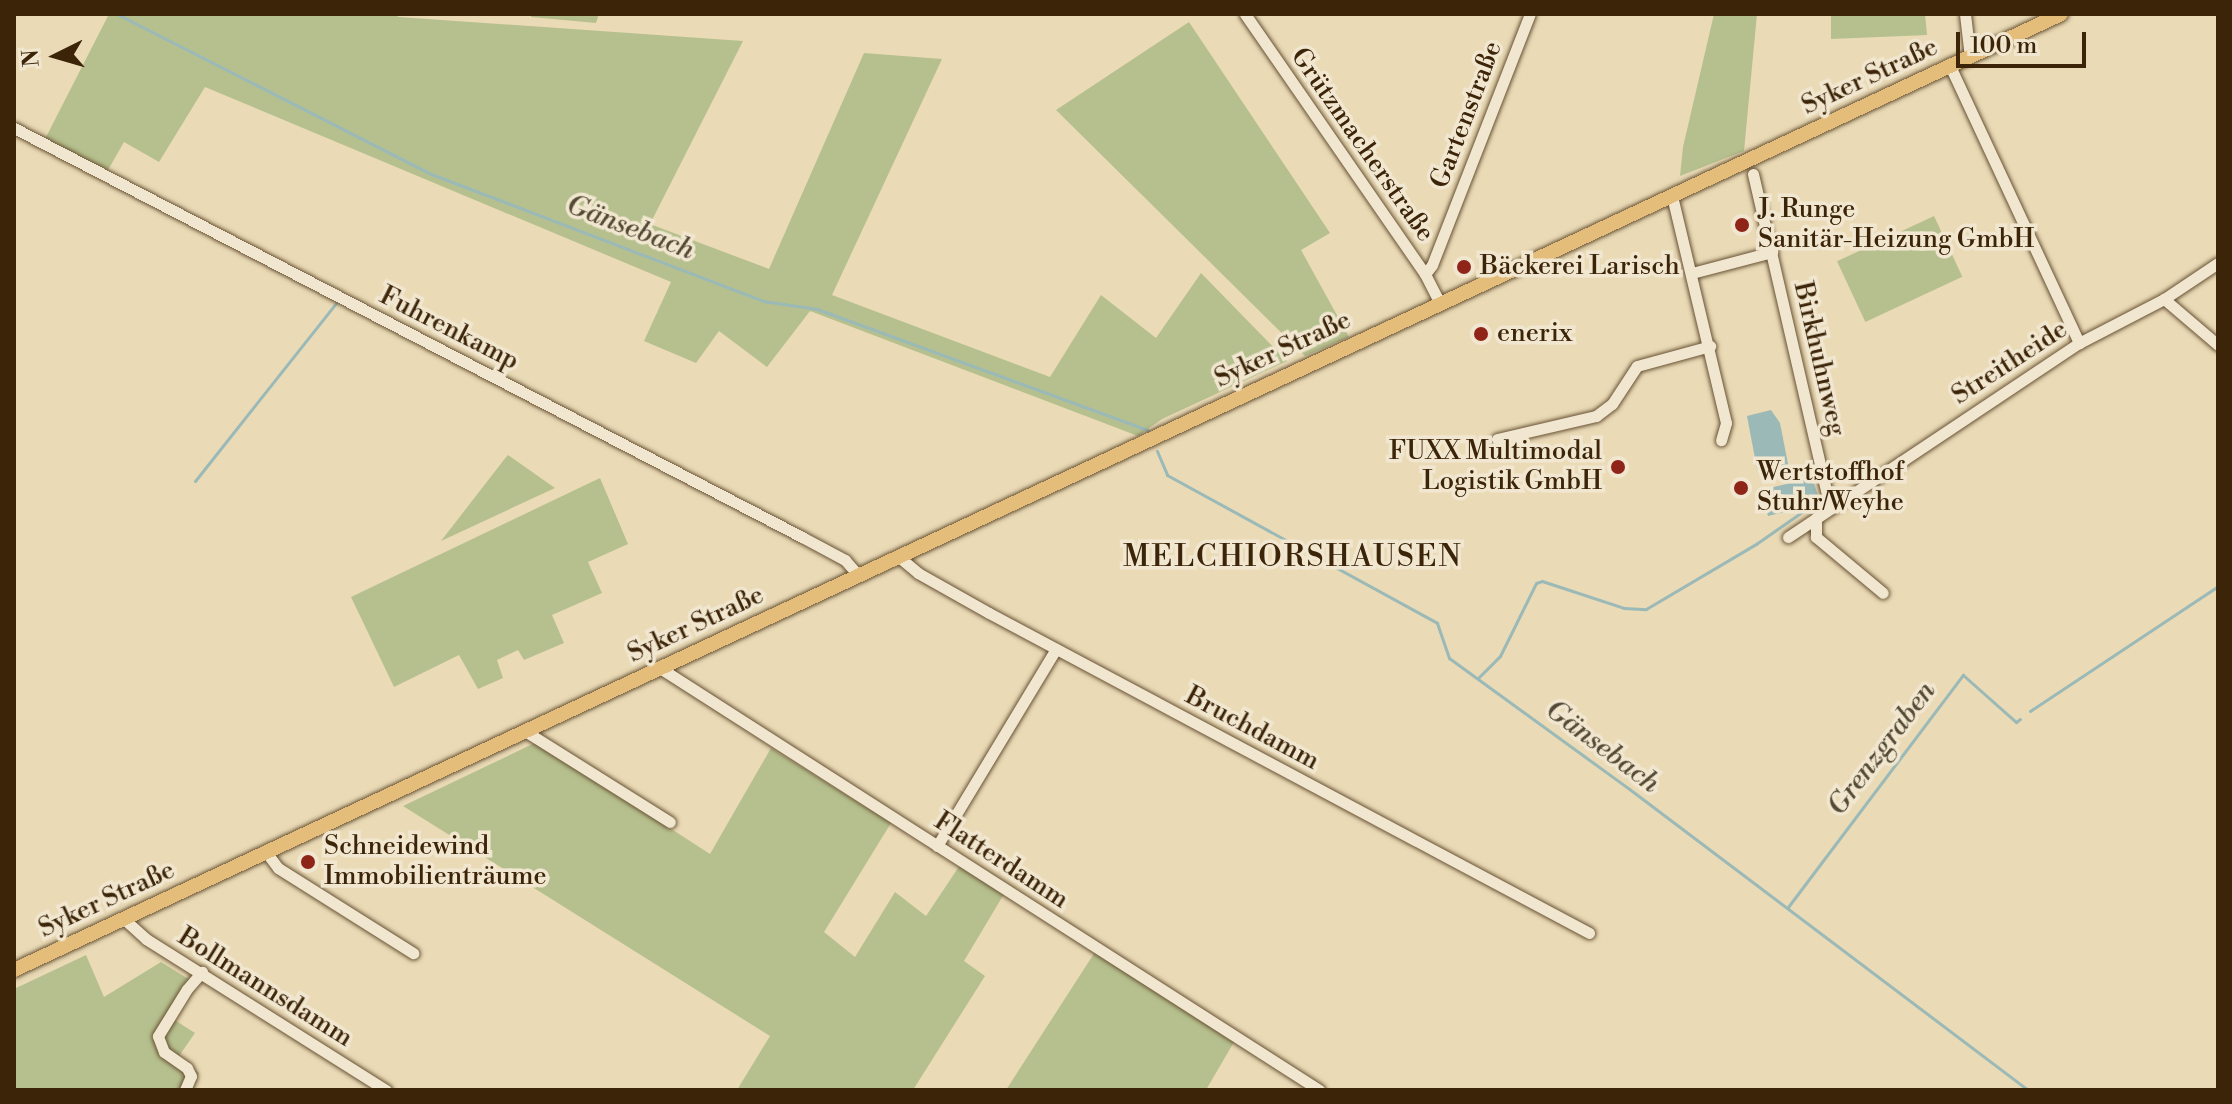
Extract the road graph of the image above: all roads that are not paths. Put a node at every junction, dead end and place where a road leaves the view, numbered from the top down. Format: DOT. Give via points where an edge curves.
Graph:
graph roads {
  1 [pos="1245,14"];
  2 [pos="1530,14"];
  3 [pos="1965,14"];
  4 [pos="2061,14"];
  5 [pos="1970,57"];
  6 [pos="1950,66"];
  7 [pos="14,128"];
  8 [pos="1753,174"];
  9 [pos="1672,196"];
  10 [pos="1772,252"];
  11 [pos="2218,263"];
  12 [pos="1692,273"];
  13 [pos="1425,274"];
  14 [pos="2164,299"];
  15 [pos="1440,304"];
  16 [pos="2079,343"];
  17 [pos="2218,345"];
  18 [pos="1710,346"];
  19 [pos="1497,439"];
  20 [pos="1721,440"];
  21 [pos="1830,508"];
  22 [pos="1816,518"];
  23 [pos="1788,537"];
  24 [pos="899,557"];
  25 [pos="858,575"];
  26 [pos="1883,593"];
  27 [pos="1056,649"];
  28 [pos="660,668"];
  29 [pos="525,731"];
  30 [pos="670,822"];
  31 [pos="937,846"];
  32 [pos="266,852"];
  33 [pos="124,919"];
  34 [pos="1589,933"];
  35 [pos="413,953"];
  36 [pos="14,970"];
  37 [pos="202,972"];
  38 [pos="185,1090"];
  39 [pos="386,1090"];
  40 [pos="1319,1090"];
  1 -- 13 [label="street, Grützmacherstraße"];
  2 -- 13 [label="street, Gartenstraße"];
  3 -- 5 [label="street"];
  4 -- 5 [label="main road, Syker Straße"];
  5 -- 6 [label="main road, Syker Straße"];
  6 -- 9 [label="main road, Syker Straße"];
  6 -- 16 [label="street"];
  7 -- 25 [label="street, Fuhrenkamp" via="802,537 845,560"];
  8 -- 10 [label="street, Birkhuhnweg"];
  9 -- 12 [label="street"];
  9 -- 15 [label="main road, Syker Straße"];
  10 -- 12 [label="street"];
  10 -- 21 [label="street, Birkhuhnweg"];
  11 -- 14 [label="street, Streitheide"];
  12 -- 18 [label="street"];
  13 -- 15 [label="street, Grützmacherstraße"];
  14 -- 16 [label="street, Streitheide"];
  14 -- 17 [label="street"];
  15 -- 24 [label="main road, Syker Straße"];
  16 -- 21 [label="street, Streitheide"];
  18 -- 19 [label="street" via="1637,366 1612,404 1596,416"];
  18 -- 20 [label="street" via="1726,423"];
  21 -- 22 [label="street, Streitheide"];
  22 -- 23 [label="street, Streitheide"];
  22 -- 26 [label="street" via="1816,537"];
  24 -- 25 [label="main road, Syker Straße"];
  24 -- 27 [label="street, Bruchdamm" via="918,573"];
  25 -- 28 [label="main road, Syker Straße"];
  27 -- 31 [label="street"];
  27 -- 34 [label="street, Bruchdamm"];
  28 -- 29 [label="main road, Syker Straße"];
  28 -- 31 [label="street, Flatterdamm"];
  29 -- 30 [label="street"];
  29 -- 32 [label="main road, Syker Straße"];
  31 -- 40 [label="street, Flatterdamm"];
  32 -- 33 [label="main road, Syker Straße"];
  32 -- 35 [label="street" via="278,868"];
  33 -- 36 [label="main road, Syker Straße"];
  33 -- 37 [label="street, Bollmannsdamm" via="146,939"];
  37 -- 38 [label="street" via="158,1036 164,1052 187,1068 191,1076"];
  37 -- 39 [label="street, Bollmannsdamm"];
}
